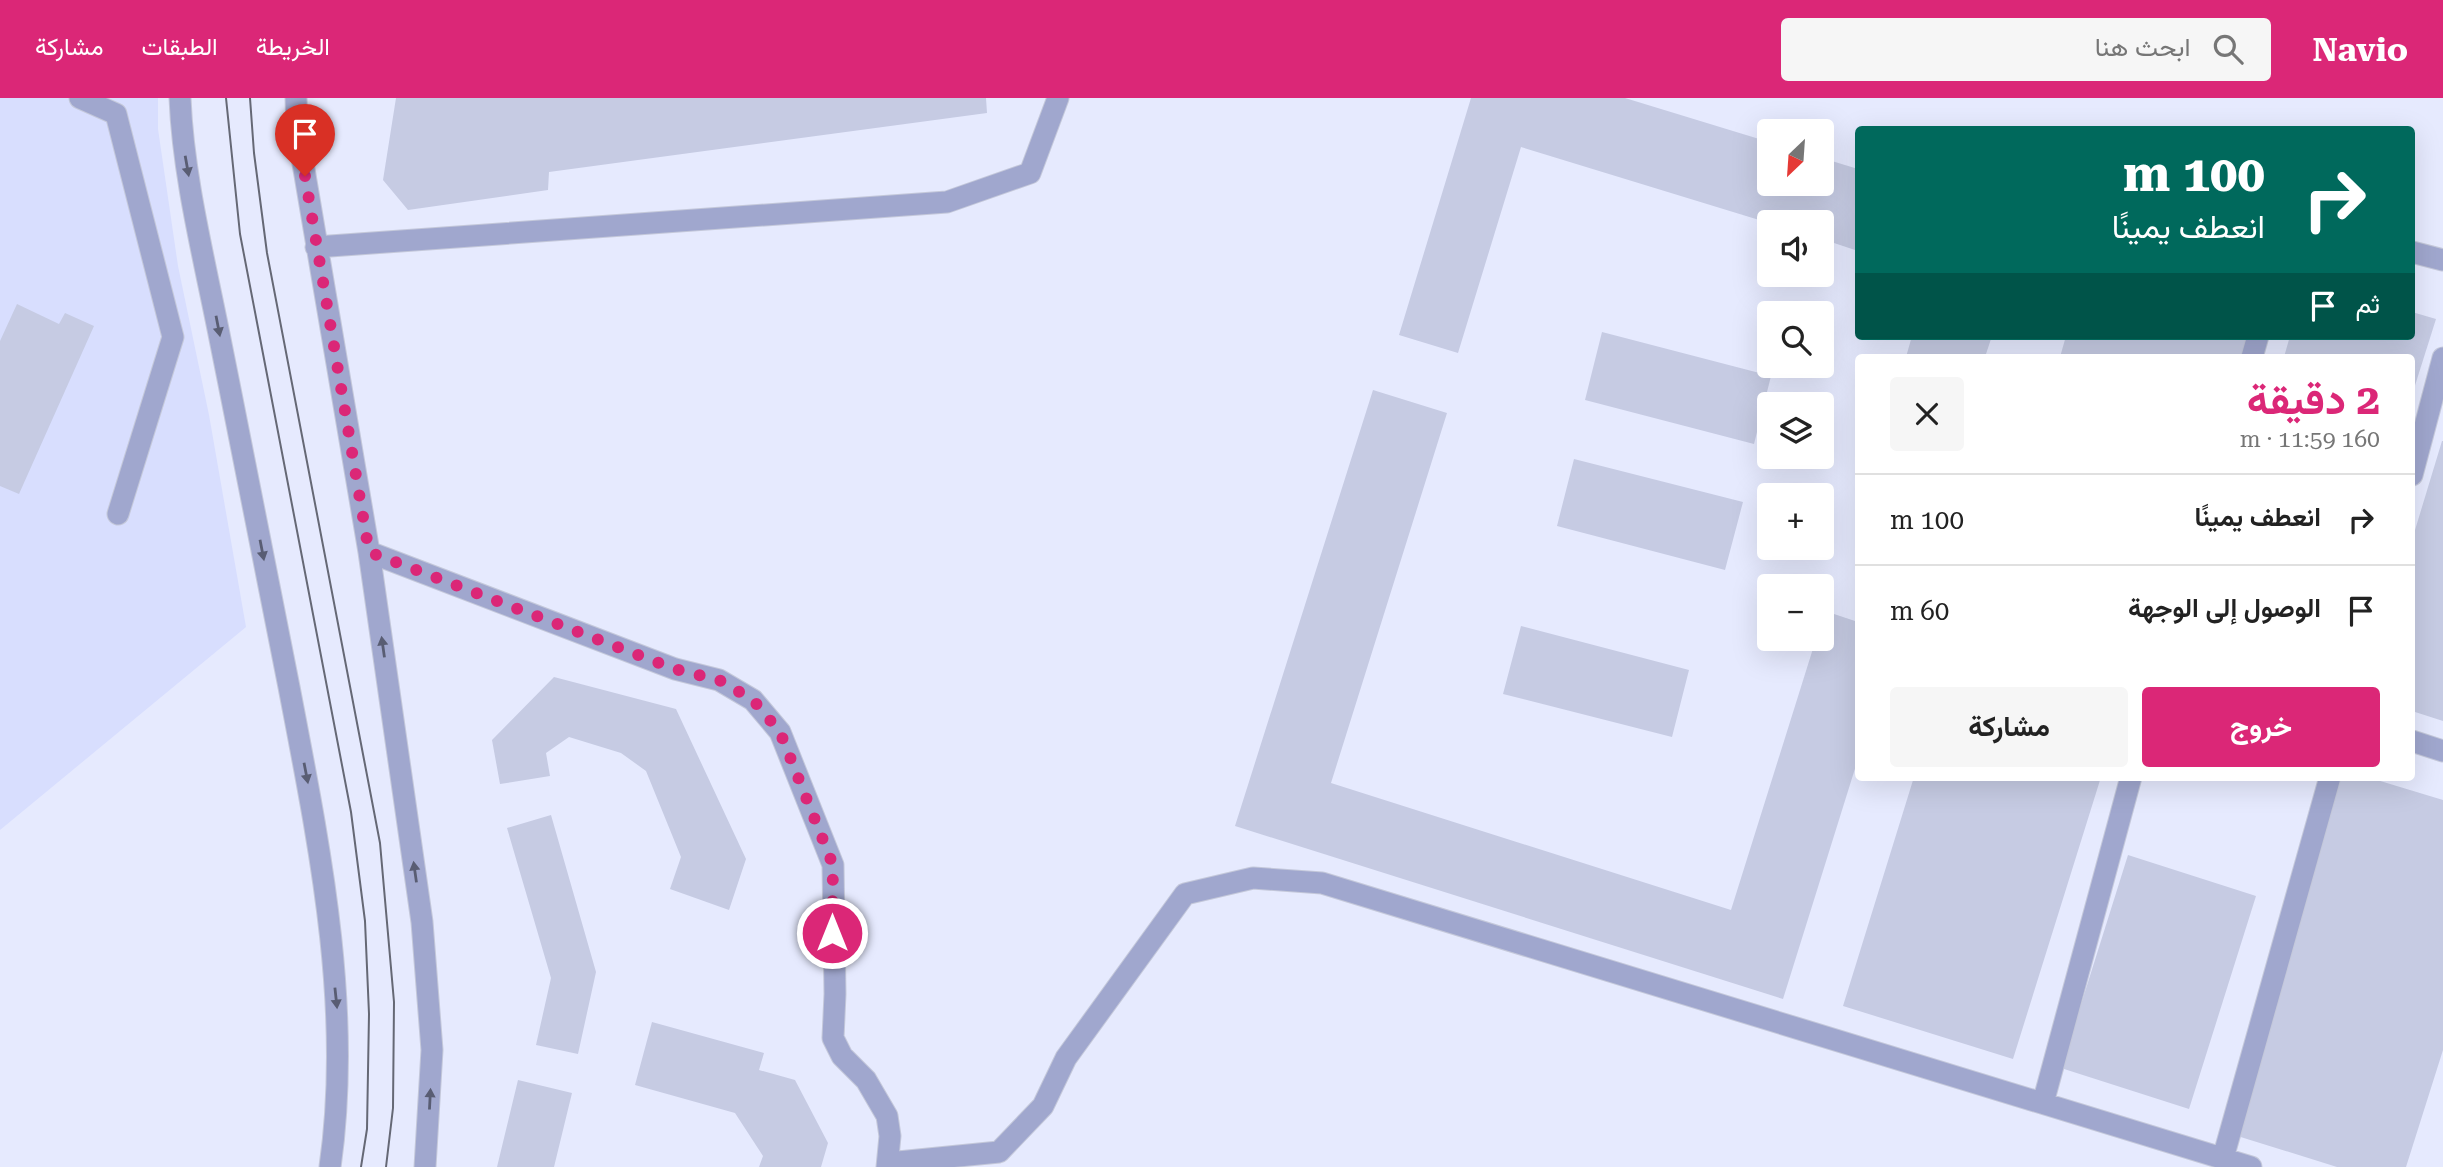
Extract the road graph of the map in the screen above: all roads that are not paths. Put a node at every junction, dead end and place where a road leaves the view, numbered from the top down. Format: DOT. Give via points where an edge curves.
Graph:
graph roads {
  1 [pos="80,98"];
  2 [pos="180,98"];
  3 [pos="296,98"];
  4 [pos="1058,98"];
  5 [pos="316,247"];
  6 [pos="2415,253"];
  7 [pos="2443,260"];
  8 [pos="2443,358"];
  9 [pos="2415,464"];
  10 [pos="118,514"];
  11 [pos="369,552"];
  12 [pos="2415,742"];
  13 [pos="2443,751"];
  14 [pos="2130,781"];
  15 [pos="2329,781"];
  16 [pos="2043,1103"];
  17 [pos="2223,1158"];
  18 [pos="888,1165"];
  19 [pos="330,1167"];
  20 [pos="425,1167"];
  21 [pos="2251,1167"];
  1 -- 10 [label="street" via="116,114 173,337"];
  2 -- 19 [label="street, one-way" via="181,130 205,259 316,826 337,1008 337,1121"];
  3 -- 5 [label="street"];
  4 -- 5 [label="street" via="1030,173 947,202"];
  5 -- 11 [label="street"];
  6 -- 7 [label="street"];
  8 -- 9 [label="street"];
  11 -- 18 [label="street" via="675,669 719,680 753,700 780,732 833,865 833,1038 887,1116"];
  20 -- 11 [label="street, one-way" via="432,1050 422,922"];
  12 -- 13 [label="street"];
  14 -- 16 [label="street"];
  15 -- 17 [label="street"];
  16 -- 17 [label="street"];
  16 -- 18 [label="street" via="1322,883 1253,878 1185,894 1066,1058 1044,1106 999,1152"];
  17 -- 21 [label="street"];
}
